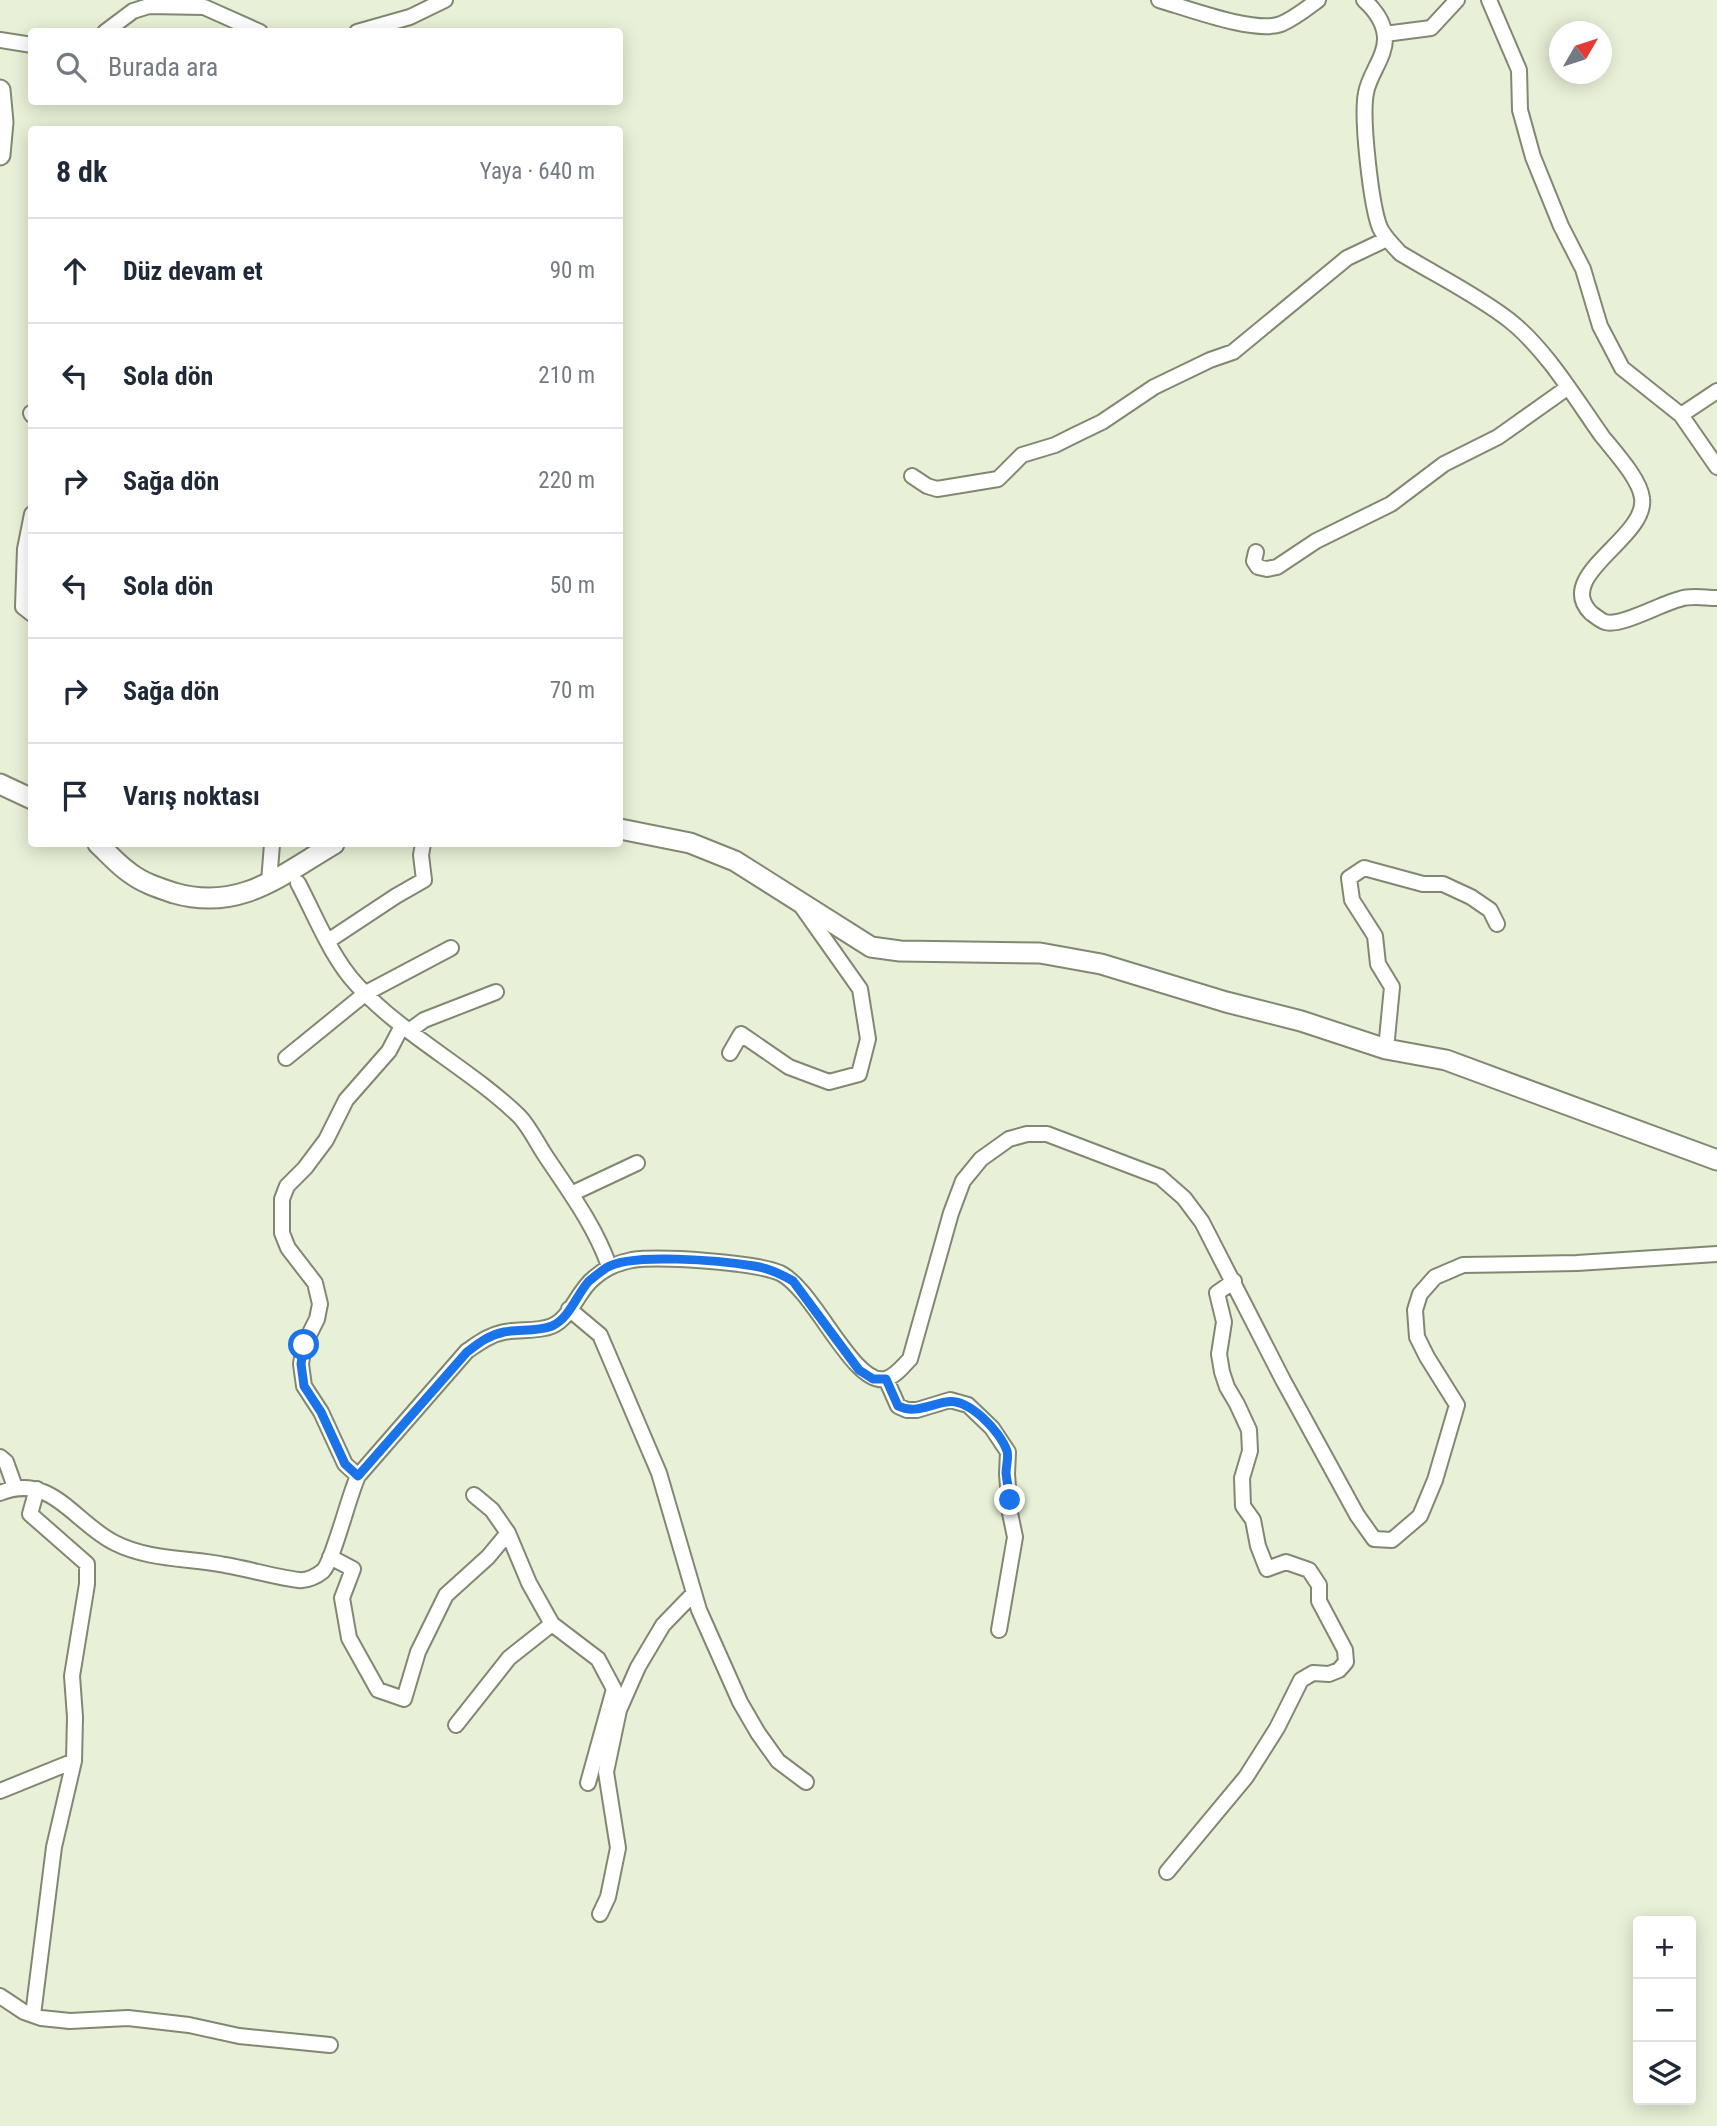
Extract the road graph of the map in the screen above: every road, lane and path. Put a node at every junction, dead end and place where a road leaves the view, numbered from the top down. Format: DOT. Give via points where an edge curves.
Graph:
graph roads {
  1 [pos="445,0"];
  2 [pos="1159,0"];
  3 [pos="1318,0"];
  4 [pos="1364,0"];
  5 [pos="1457,0"];
  6 [pos="1489,0"];
  7 [pos="110,28"];
  8 [pos="251,28"];
  9 [pos="372,28"];
  10 [pos="1385,34"];
  11 [pos="0,40"];
  12 [pos="28,44"];
  13 [pos="0,90"];
  14 [pos="0,155"];
  15 [pos="1387,239"];
  16 [pos="1567,388"];
  17 [pos="1717,391"];
  18 [pos="1681,415"];
  19 [pos="1717,467"];
  20 [pos="912,476"];
  21 [pos="28,535"];
  22 [pos="1256,552"];
  23 [pos="1717,598"];
  24 [pos="28,611"];
  25 [pos="0,783"];
  26 [pos="28,797"];
  27 [pos="623,830"];
  28 [pos="101,847"];
  29 [pos="272,847"];
  30 [pos="329,847"];
  31 [pos="422,847"];
  32 [pos="269,881"];
  33 [pos="298,883"];
  34 [pos="795,897"];
  35 [pos="1497,924"];
  36 [pos="328,941"];
  37 [pos="451,948"];
  38 [pos="496,992"];
  39 [pos="366,993"];
  40 [pos="406,1028"];
  41 [pos="1387,1049"];
  42 [pos="730,1053"];
  43 [pos="286,1058"];
  44 [pos="1717,1160"];
  45 [pos="637,1163"];
  46 [pos="571,1194"];
  47 [pos="1717,1254"];
  48 [pos="609,1266"];
  49 [pos="1234,1281"];
  50 [pos="569,1309"];
  51 [pos="886,1379"];
  52 [pos="0,1457"];
  53 [pos="358,1476"];
  54 [pos="15,1487"];
  55 [pos="37,1489"];
  56 [pos="0,1493"];
  57 [pos="474,1495"];
  58 [pos="508,1533"];
  59 [pos="330,1557"];
  60 [pos="694,1593"];
  61 [pos="552,1624"];
  62 [pos="999,1630"];
  63 [pos="456,1725"];
  64 [pos="74,1761"];
  65 [pos="806,1782"];
  66 [pos="588,1783"];
  67 [pos="0,1791"];
  68 [pos="1167,1872"];
  69 [pos="600,1914"];
  70 [pos="0,1996"];
  71 [pos="33,2015"];
  72 [pos="330,2045"];
  1 -- 9 [label="street" via="410,18"];
  2 -- 3 [label="street" via="1264,27 1280,24"];
  4 -- 10 [label="street" via="1378,16"];
  5 -- 10 [label="street" via="1431,28"];
  6 -- 18 [label="street" via="1519,70 1520,110 1533,157 1583,269 1600,326 1622,368"];
  7 -- 8 [label="street" via="133,11 149,6 204,7"];
  10 -- 15 [label="street" via="1365,95 1365,130 1375,204"];
  11 -- 12 [label="street"];
  13 -- 14 [label="main road"];
  15 -- 16 [label="street" via="1400,253 1509,320 1537,346"];
  15 -- 20 [label="street" via="1347,257 1233,352 1154,387 1102,422 1055,445 1022,455 998,479 937,489"];
  16 -- 22 [label="street" via="1498,437 1444,464 1391,504 1316,541 1277,567 1258,567"];
  16 -- 23 [label="street" via="1626,467 1642,498 1641,515 1633,528 1588,575 1583,602 1605,622 1620,622 1683,597"];
  17 -- 18 [label="street"];
  18 -- 19 [label="street"];
  21 -- 24 [label="street" via="23,607"];
  25 -- 26 [label="main road"];
  27 -- 34 [label="main road" via="690,844 735,860"];
  28 -- 32 [label="main road" via="130,873 155,887 192,898 227,898"];
  29 -- 32 [label="street"];
  30 -- 32 [label="main road"];
  31 -- 36 [label="street" via="424,880"];
  33 -- 36 [label="street"];
  34 -- 41 [label="main road" via="871,947 1040,953 1101,964"];
  34 -- 42 [label="street" via="860,989 868,1039 859,1074 829,1082 789,1067 741,1034"];
  35 -- 41 [label="street" via="1481,904 1443,884 1423,884 1364,868 1349,878 1352,900 1375,936 1378,964 1392,987"];
  36 -- 39 [label="street"];
  37 -- 39 [label="street"];
  38 -- 40 [label="street"];
  39 -- 40 [label="street"];
  39 -- 43 [label="street"];
  40 -- 46 [label="street" via="520,1117"];
  40 -- 53 [label="street" via="346,1100 326,1140 286,1186 282,1199 282,1233 315,1283 320,1304 304,1345 304,1386 345,1464"];
  41 -- 44 [label="main road" via="1446,1060"];
  45 -- 46 [label="street"];
  46 -- 48 [label="street" via="601,1242"];
  47 -- 49 [label="street" via="1463,1265 1435,1277 1420,1294 1415,1310 1417,1337 1457,1405 1420,1516 1392,1540 1383,1541 1374,1539 1357,1515"];
  48 -- 50 [label="street" via="590,1280"];
  48 -- 51 [label="street" via="633,1260 682,1260 755,1266 780,1273 801,1290 859,1370 873,1379"];
  49 -- 51 [label="street" via="1202,1222 1160,1177 1048,1134 1027,1133 1009,1139 981,1159 963,1181 910,1359"];
  49 -- 68 [label="street" via="1217,1293 1224,1322 1219,1354 1227,1387 1249,1430 1243,1506 1253,1520 1267,1569 1286,1562 1309,1570 1319,1585 1319,1601 1345,1650 1346,1662 1329,1674 1313,1673 1301,1679 1246,1777"];
  50 -- 53 [label="street" via="554,1325 485,1338 467,1352"];
  50 -- 60 [label="street" via="600,1335 659,1473"];
  51 -- 62 [label="street" via="898,1406 907,1410 950,1401 968,1405 1008,1452 1006,1474 1015,1537"];
  52 -- 54 [label="street"];
  53 -- 59 [label="street"];
  54 -- 55 [label="street"];
  54 -- 56 [label="street"];
  55 -- 59 [label="street" via="52,1495 115,1544 141,1552 301,1580 325,1569"];
  55 -- 64 [label="street" via="30,1514 87,1564 72,1676"];
  57 -- 58 [label="street"];
  58 -- 59 [label="street" via="446,1595 418,1652 404,1699 379,1690 349,1639 342,1598 353,1569"];
  58 -- 61 [label="street"];
  60 -- 65 [label="street" via="758,1733 778,1761"];
  60 -- 69 [label="street" via="663,1625 619,1710 606,1772 618,1848"];
  61 -- 63 [label="street" via="509,1658"];
  61 -- 66 [label="street" via="598,1659 614,1689"];
  64 -- 67 [label="street"];
  64 -- 71 [label="street" via="54,1847"];
  70 -- 71 [label="street"];
  71 -- 72 [label="street" via="70,2021 128,2018"];
}
